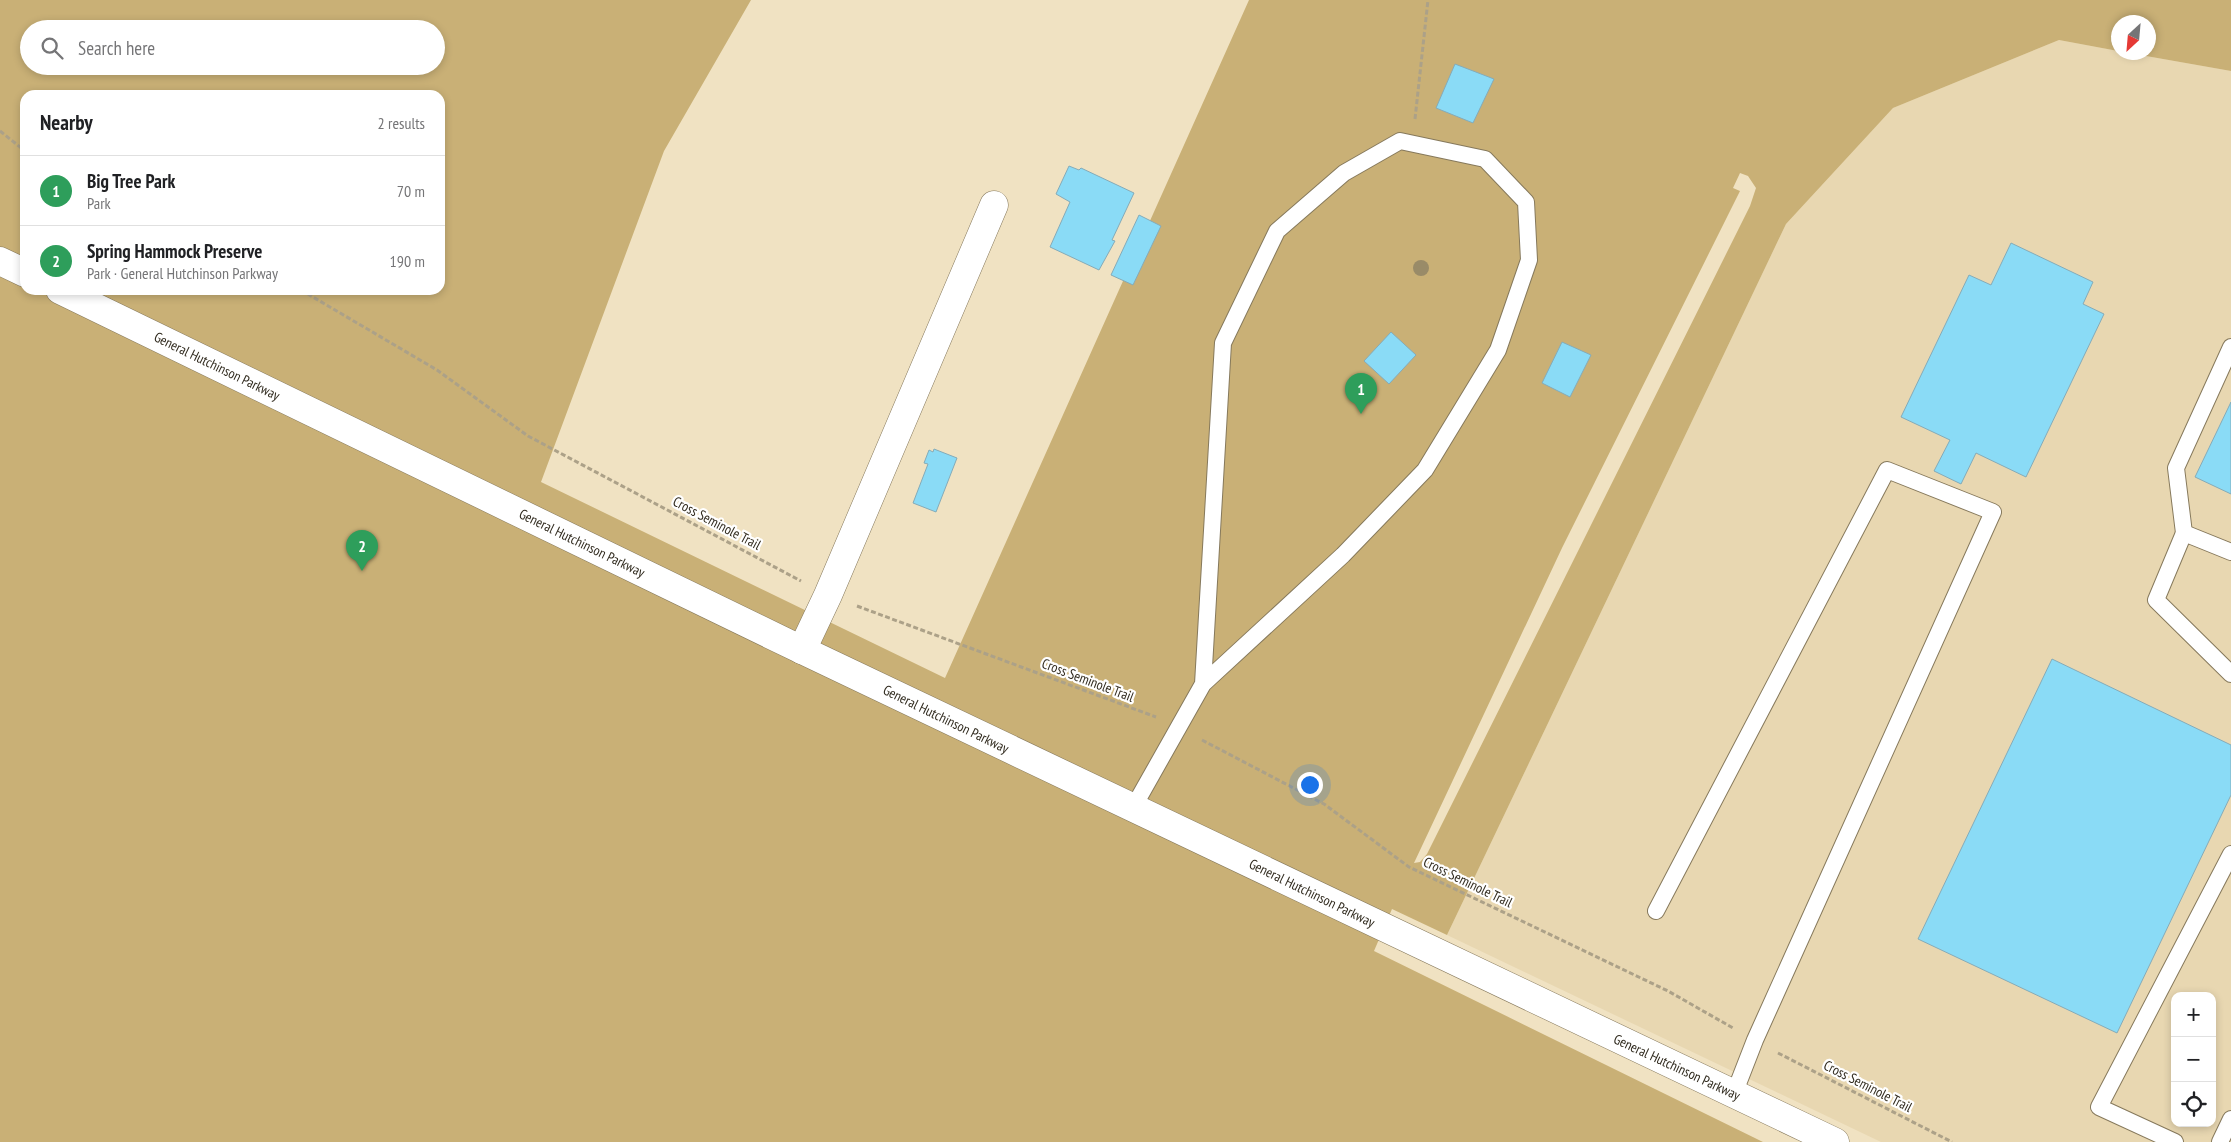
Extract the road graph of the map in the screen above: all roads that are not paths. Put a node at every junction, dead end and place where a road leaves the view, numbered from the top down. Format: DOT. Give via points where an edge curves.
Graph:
graph roads {
  1 [pos="994,205"];
  2 [pos="0,261"];
  3 [pos="20,271"];
  4 [pos="70,295"];
  5 [pos="2231,347"];
  6 [pos="2184,533"];
  7 [pos="2231,552"];
  8 [pos="802,650"];
  9 [pos="2231,674"];
  10 [pos="1203,684"];
  11 [pos="1134,808"];
  12 [pos="2231,854"];
  13 [pos="1656,911"];
  14 [pos="1734,1094"];
  15 [pos="2231,1119"];
  16 [pos="1835,1142"];
  17 [pos="2175,1142"];
  18 [pos="2220,1142"];
  1 -- 8 [label="street"];
  2 -- 3 [label="street"];
  4 -- 8 [label="street, General Hutchinson Parkway"];
  5 -- 6 [label="lane" via="2176,468"];
  6 -- 7 [label="lane"];
  6 -- 9 [label="lane" via="2156,600"];
  8 -- 11 [label="street, General Hutchinson Parkway"];
  10 -- 10 [label="lane" via="1343,555 1425,470 1498,350 1529,260 1526,202 1485,160 1400,141 1344,173 1277,232 1223,342"];
  10 -- 11 [label="lane"];
  11 -- 14 [label="street, General Hutchinson Parkway"];
  12 -- 17 [label="lane" via="2099,1107"];
  13 -- 14 [label="lane" via="1887,470 1993,512 1755,1040"];
  14 -- 16 [label="street, General Hutchinson Parkway"];
  15 -- 18 [label="lane"];
}
